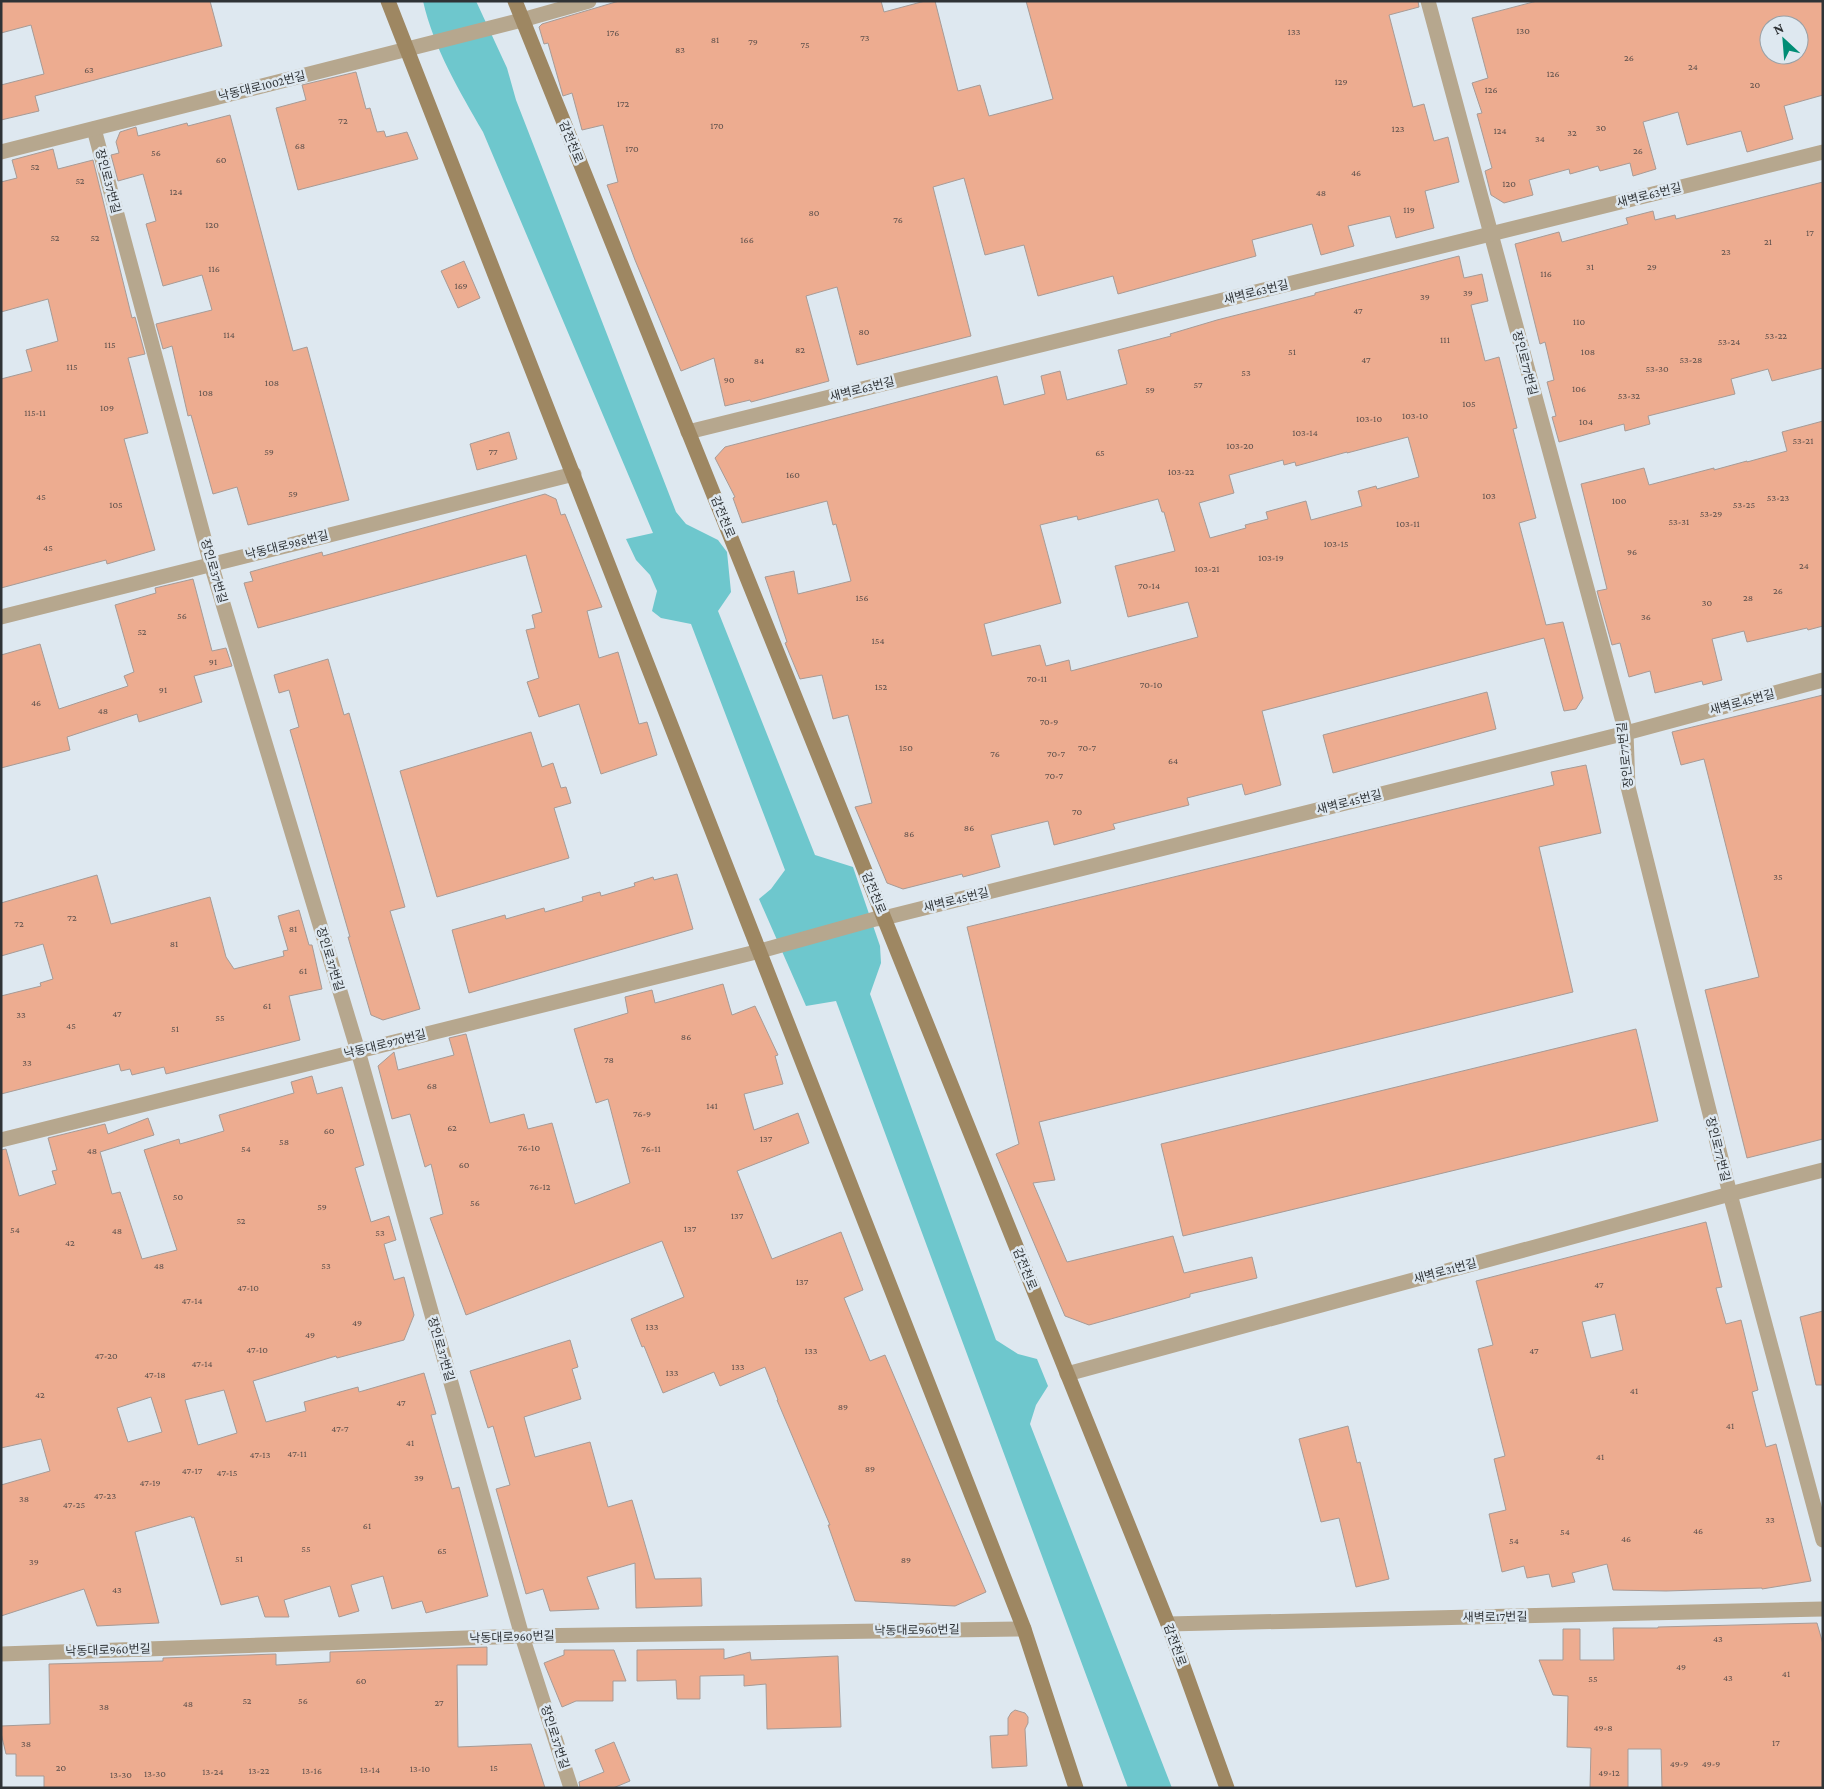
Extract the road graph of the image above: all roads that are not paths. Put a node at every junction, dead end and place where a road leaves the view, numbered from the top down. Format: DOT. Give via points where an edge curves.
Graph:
graph roads {
  1 [pos="388,1"];
  2 [pos="515,1"];
  3 [pos="589,1"];
  4 [pos="1428,1"];
  5 [pos="515,22"];
  6 [pos="412,48"];
  7 [pos="94,129"];
  8 [pos="1,152"];
  9 [pos="1823,152"];
  10 [pos="1490,234"];
  11 [pos="688,432"];
  12 [pos="574,474"];
  13 [pos="211,564"];
  14 [pos="1,617"];
  15 [pos="1823,680"];
  16 [pos="1626,732"];
  17 [pos="879,918"];
  18 [pos="764,950"];
  19 [pos="358,1051"];
  20 [pos="1,1140"];
  21 [pos="1823,1170"];
  22 [pos="1730,1194"];
  23 [pos="1067,1374"];
  24 [pos="1823,1540"];
  25 [pos="1823,1609"];
  26 [pos="1168,1624"];
  27 [pos="1024,1628"];
  28 [pos="522,1636"];
  29 [pos="1,1654"];
  30 [pos="572,1788"];
  31 [pos="1076,1788"];
  32 [pos="1226,1788"];
  1 -- 6 [label="street"];
  2 -- 5 [label="street, 감전천로"];
  3 -- 5 [label="street, 낙동대로1002번길"];
  4 -- 10 [label="street, 장인로77번길"];
  5 -- 6 [label="street, 낙동대로1002번길"];
  5 -- 11 [label="street, 감전천로"];
  6 -- 7 [label="street, 낙동대로1002번길"];
  6 -- 12 [label="street"];
  7 -- 8 [label="street, 낙동대로1002번길"];
  7 -- 13 [label="street, 장인로37번길"];
  9 -- 10 [label="street, 새벽로63번길"];
  10 -- 11 [label="street, 새벽로63번길"];
  10 -- 16 [label="street, 장인로77번길"];
  11 -- 17 [label="street, 감전천로"];
  12 -- 13 [label="street, 낙동대로988번길"];
  12 -- 18 [label="street"];
  13 -- 14 [label="street, 낙동대로988번길"];
  13 -- 19 [label="street, 장인로37번길"];
  15 -- 16 [label="street, 새벽로45번길"];
  16 -- 17 [label="street, 새벽로45번길"];
  16 -- 22 [label="street, 장인로77번길" via="1628,787"];
  17 -- 18 [label="street, 새벽로45번길"];
  17 -- 23 [label="street, 감전천로"];
  18 -- 19 [label="street, 낙동대로970번길"];
  18 -- 27 [label="street"];
  19 -- 20 [label="street, 낙동대로970번길"];
  19 -- 28 [label="street, 장인로37번길"];
  21 -- 22 [label="street, 새벽로31번길"];
  22 -- 23 [label="street, 새벽로31번길"];
  22 -- 24 [label="street, 장인로77번길"];
  23 -- 26 [label="street, 감전천로"];
  25 -- 26 [label="street, 새벽로17번길"];
  26 -- 32 [label="street, 감전천로"];
  27 -- 28 [label="street, 낙동대로960번길"];
  27 -- 31 [label="street"];
  28 -- 29 [label="street, 낙동대로960번길"];
  28 -- 30 [label="street, 장인로37번길"];
}
